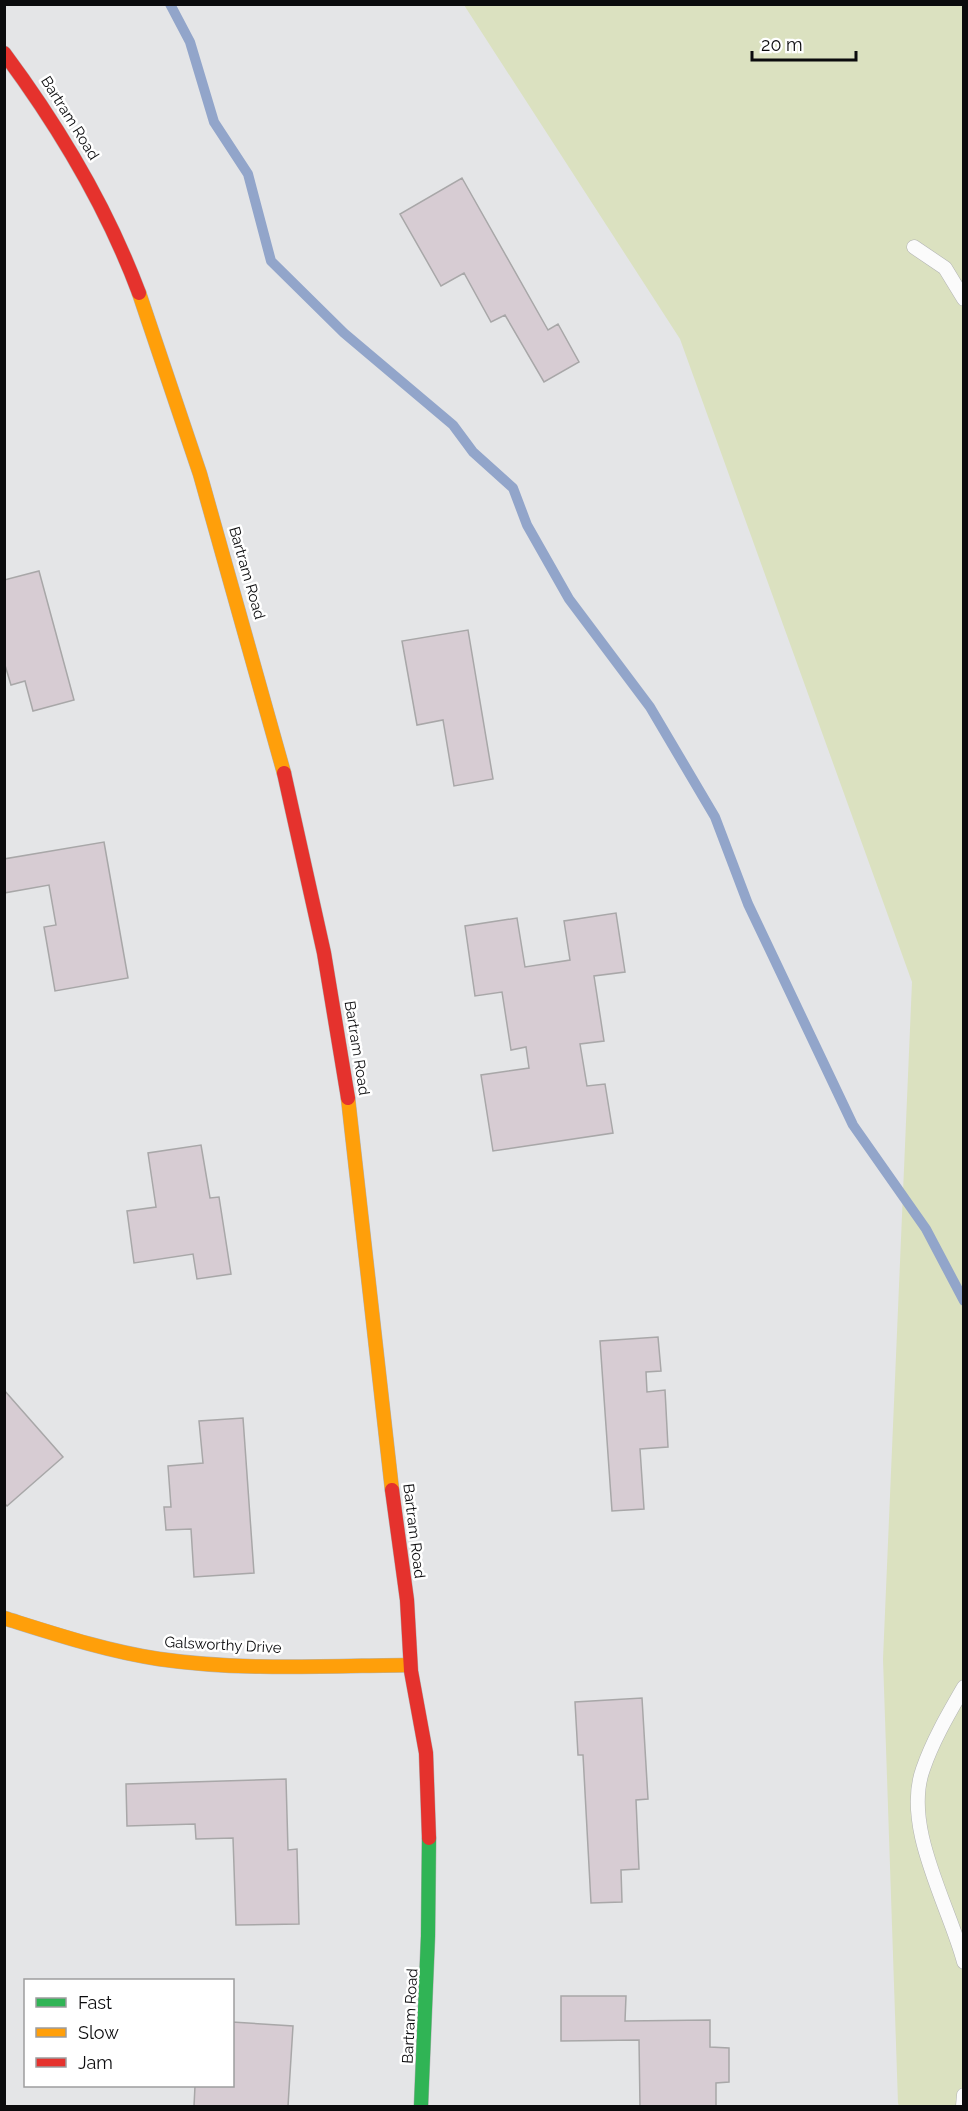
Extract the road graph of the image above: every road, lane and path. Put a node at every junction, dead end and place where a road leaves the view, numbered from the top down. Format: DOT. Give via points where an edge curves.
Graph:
graph roads {
  1 [pos="4,53"];
  2 [pos="914,247"];
  3 [pos="963,299"];
  4 [pos="4,1618"];
  5 [pos="410,1665"];
  6 [pos="963,1687"];
  7 [pos="963,1962"];
  8 [pos="963,2095"];
  9 [pos="421,2106"];
  10 [pos="963,2106"];
  1 -- 5 [label="street, Bartram Road" via="75,153 103,208 145,309 192,444 258,670 304,854 338,1027 362,1195 409,1616"];
  2 -- 3 [label="lane" via="945,268"];
  4 -- 5 [label="street, Galsworthy Drive" via="99,1647 160,1659 222,1665"];
  5 -- 9 [label="street, Bartram Road" via="427,1760 429,1961"];
  6 -- 7 [label="lane" via="936,1736 922,1771 917,1800 926,1852"];
  8 -- 10 [label="lane"];
}
